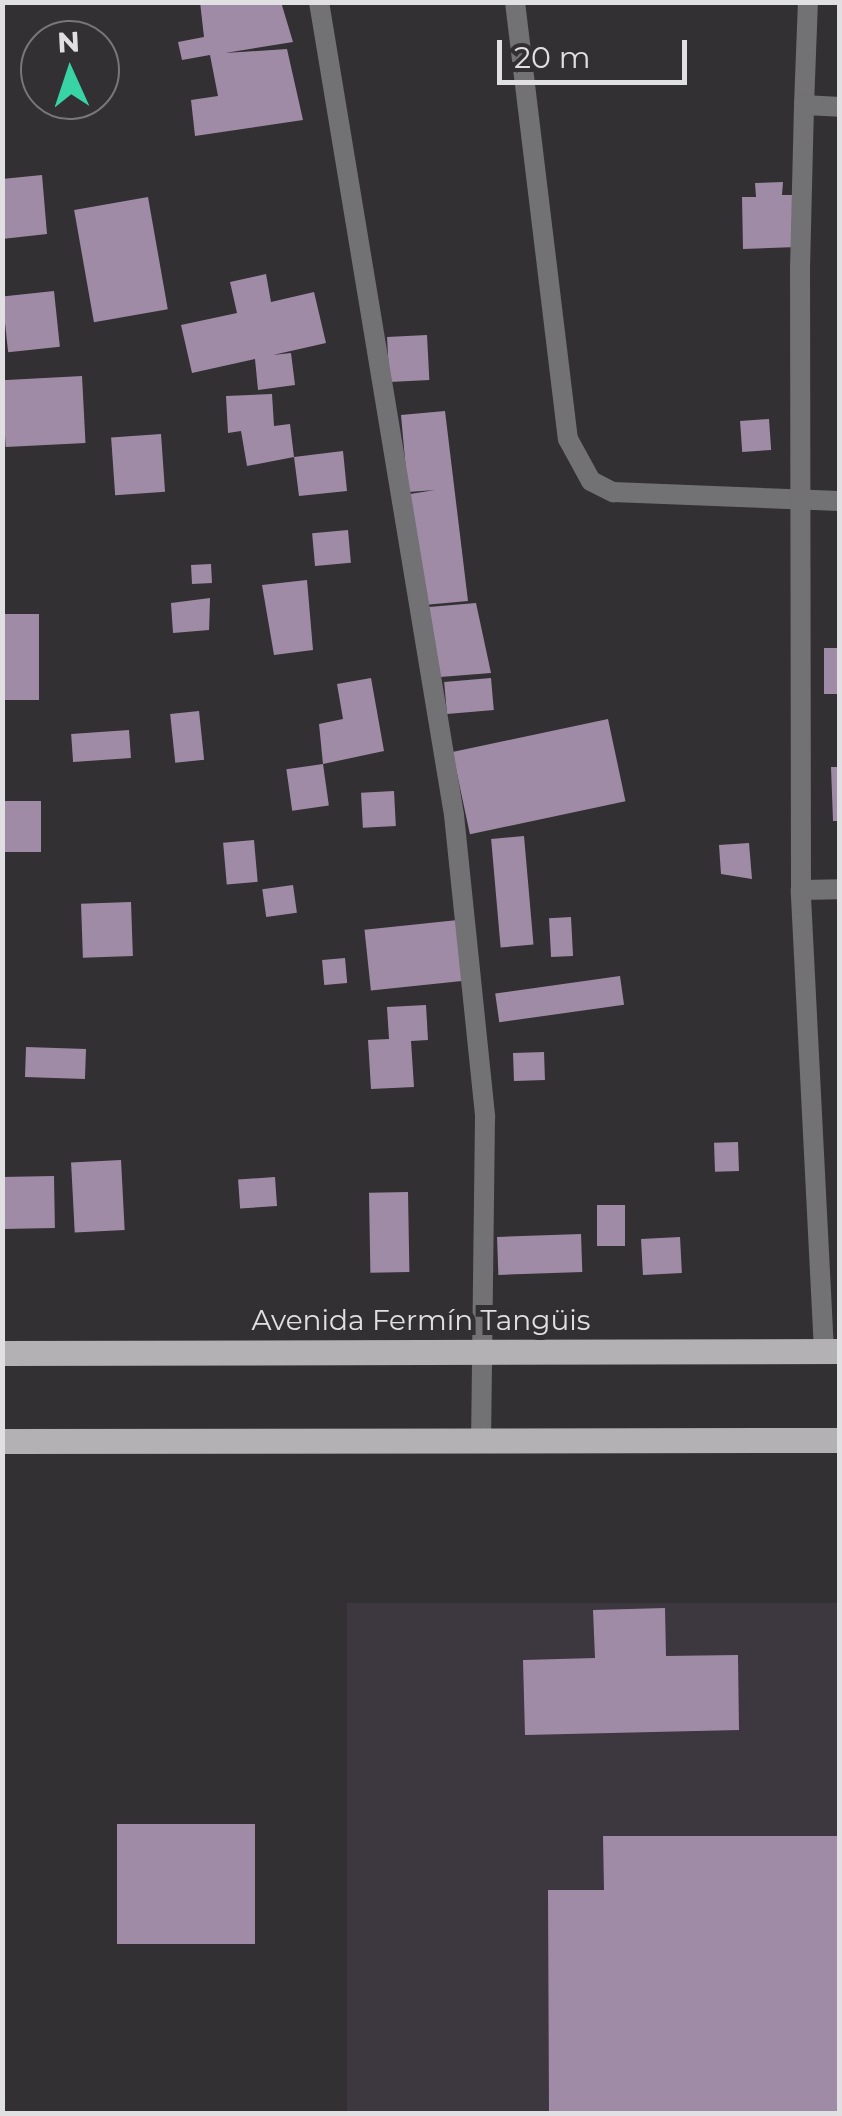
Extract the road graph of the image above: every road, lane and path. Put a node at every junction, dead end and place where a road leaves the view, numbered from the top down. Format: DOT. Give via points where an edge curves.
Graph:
graph roads {
  1 [pos="319,2"];
  2 [pos="515,2"];
  3 [pos="808,2"];
  4 [pos="804,105"];
  5 [pos="840,107"];
  6 [pos="798,501"];
  7 [pos="840,501"];
  8 [pos="840,889"];
  9 [pos="801,890"];
  10 [pos="483,1349"];
  11 [pos="832,1351"];
  12 [pos="2,1353"];
  13 [pos="480,1440"];
  14 [pos="840,1440"];
  15 [pos="2,1441"];
  1 -- 10 [label="street" via="454,816 485,1117"];
  2 -- 6 [label="street" via="568,439 579,461 591,481 613,492"];
  3 -- 4 [label="street"];
  4 -- 5 [label="street"];
  4 -- 6 [label="street"];
  6 -- 7 [label="street"];
  6 -- 9 [label="street"];
  8 -- 9 [label="street"];
  9 -- 11 [label="street"];
  10 -- 11 [label="main road, Avenida Fermín Tangüis"];
  10 -- 12 [label="main road, Avenida Fermín Tangüis"];
  10 -- 13 [label="street"];
  13 -- 14 [label="main road"];
  13 -- 15 [label="main road"];
}
